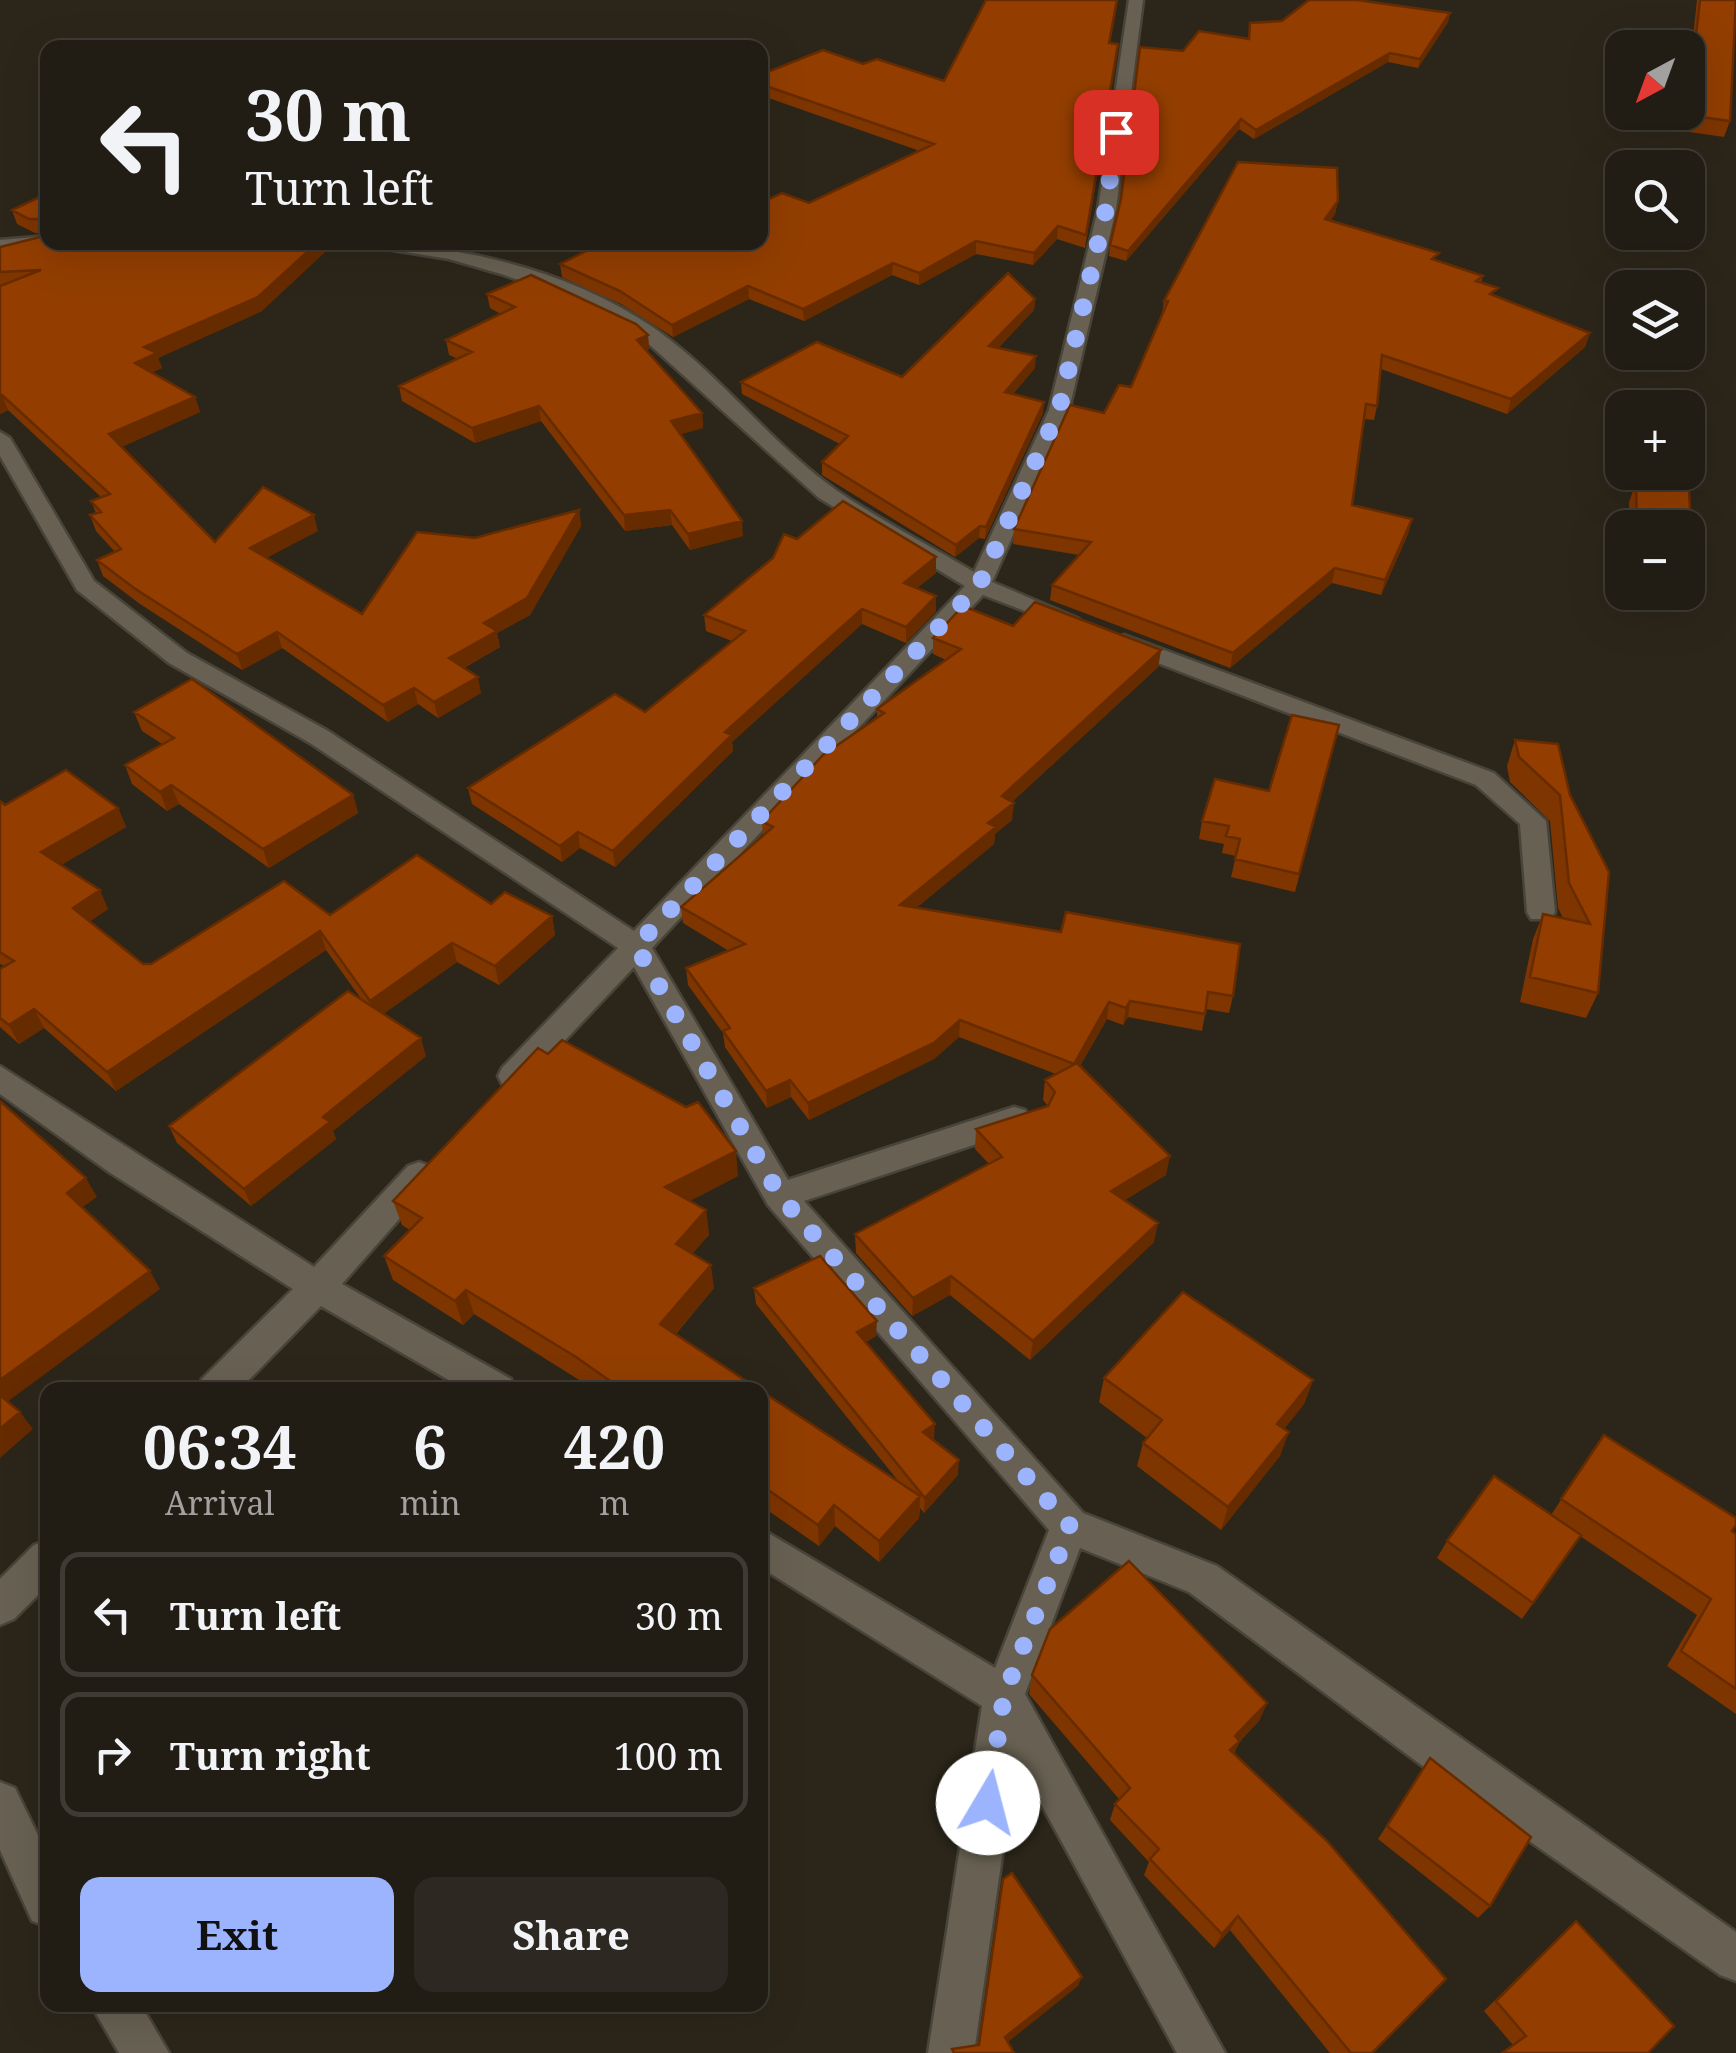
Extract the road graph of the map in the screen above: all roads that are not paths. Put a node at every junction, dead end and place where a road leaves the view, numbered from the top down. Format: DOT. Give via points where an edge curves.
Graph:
graph roads {
  1 [pos="1136,0"];
  2 [pos="40,241"];
  3 [pos="0,244"];
  4 [pos="417,250"];
  5 [pos="0,438"];
  6 [pos="979,585"];
  7 [pos="1542,912"];
  8 [pos="636,946"];
  9 [pos="0,1078"];
  10 [pos="491,1099"];
  11 [pos="1033,1113"];
  12 [pos="438,1155"];
  13 [pos="780,1196"];
  14 [pos="316,1289"];
  15 [pos="223,1382"];
  16 [pos="484,1382"];
  17 [pos="1070,1526"];
  18 [pos="768,1551"];
  19 [pos="40,1566"];
  20 [pos="0,1606"];
  21 [pos="1004,1696"];
  22 [pos="0,1803"];
  23 [pos="40,1888"];
  24 [pos="1736,1959"];
  25 [pos="119,2012"];
  26 [pos="146,2053"];
  27 [pos="951,2053"];
  28 [pos="1202,2053"];
  1 -- 6 [label="street" via="1106,209 1059,410"];
  2 -- 3 [label="street"];
  4 -- 6 [label="street" via="563,289 647,332 827,492"];
  5 -- 8 [label="street" via="85,585 178,658 320,737"];
  6 -- 7 [label="street" via="1485,779 1534,821"];
  6 -- 8 [label="street"];
  8 -- 10 [label="street"];
  8 -- 13 [label="street"];
  9 -- 14 [label="street" via="80,1138"];
  11 -- 13 [label="street"];
  12 -- 14 [label="street"];
  13 -- 17 [label="street"];
  14 -- 15 [label="street"];
  14 -- 16 [label="street"];
  17 -- 21 [label="street"];
  17 -- 24 [label="street" via="1204,1579"];
  18 -- 21 [label="street"];
  19 -- 20 [label="street"];
  21 -- 27 [label="street"];
  21 -- 28 [label="street"];
  22 -- 23 [label="street"];
  25 -- 26 [label="street"];
}
